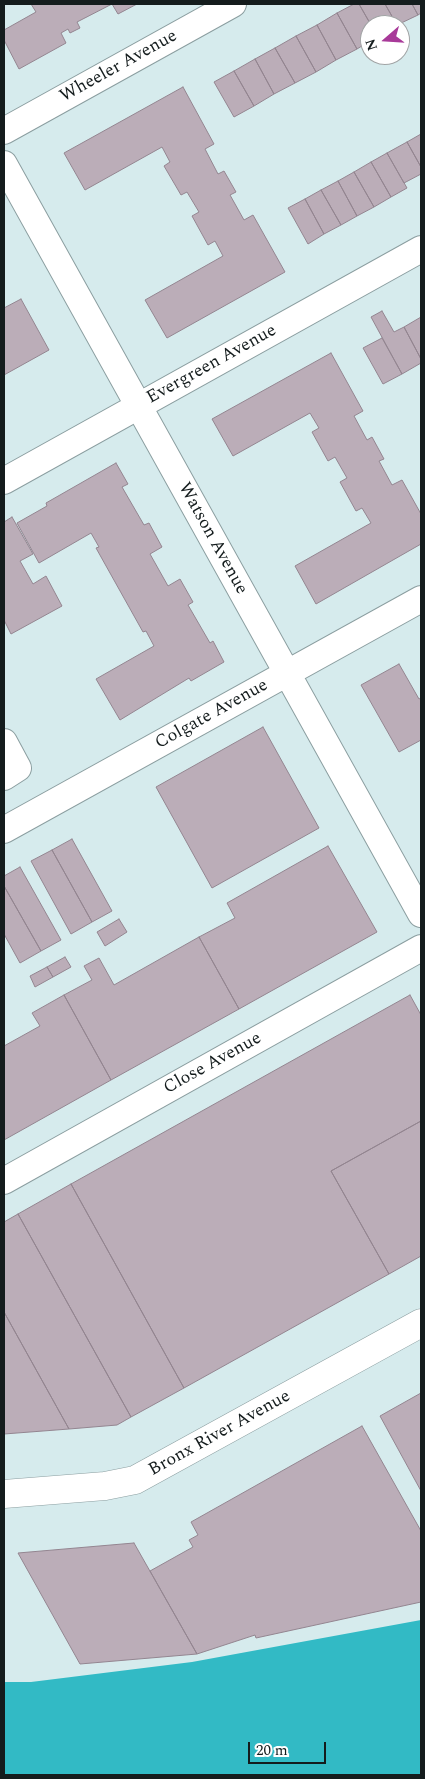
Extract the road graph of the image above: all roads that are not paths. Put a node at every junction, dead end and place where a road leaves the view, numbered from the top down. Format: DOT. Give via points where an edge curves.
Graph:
graph roads {
  1 [pos="233,4"];
  2 [pos="4,131"];
  3 [pos="4,164"];
  4 [pos="421,250"];
  5 [pos="139,406"];
  6 [pos="4,481"];
  7 [pos="421,599"];
  8 [pos="287,673"];
  9 [pos="4,742"];
  10 [pos="4,777"];
  11 [pos="4,830"];
  12 [pos="421,914"];
  13 [pos="421,948"];
  14 [pos="4,1181"];
  15 [pos="421,1323"];
  16 [pos="4,1494"];
  1 -- 2 [label="street, Wheeler Avenue"];
  3 -- 5 [label="street, Watson Avenue"];
  4 -- 5 [label="street, Evergreen Avenue"];
  5 -- 6 [label="street, Evergreen Avenue"];
  5 -- 8 [label="street, Watson Avenue"];
  7 -- 8 [label="street, Colgate Avenue"];
  8 -- 11 [label="street, Colgate Avenue"];
  8 -- 12 [label="street, Watson Avenue"];
  9 -- 10 [label="street" via="18,768"];
  13 -- 14 [label="street, Close Avenue"];
  15 -- 16 [label="main road, Bronx River Avenue" via="135,1480 105,1486"];
}
